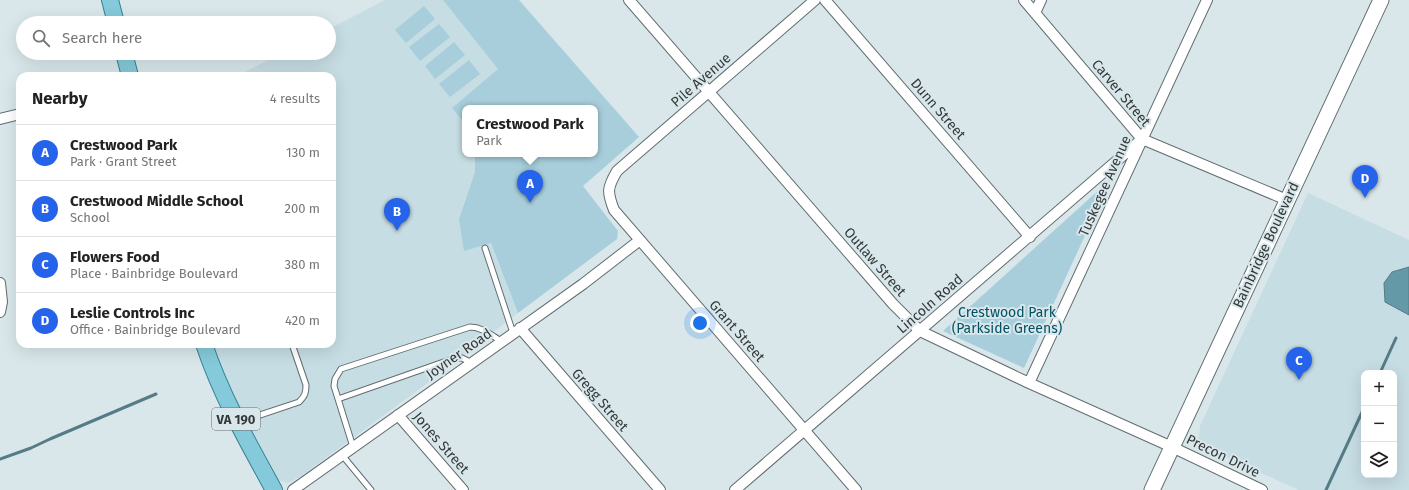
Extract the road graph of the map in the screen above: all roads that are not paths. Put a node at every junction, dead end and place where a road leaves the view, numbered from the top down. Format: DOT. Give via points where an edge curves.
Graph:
graph roads {
  1 [pos="110,0"];
  2 [pos="629,0"];
  3 [pos="815,0"];
  4 [pos="825,0"];
  5 [pos="1024,0"];
  6 [pos="1041,0"];
  7 [pos="1207,0"];
  8 [pos="1381,0"];
  9 [pos="1035,13"];
  10 [pos="114,16"];
  11 [pos="126,60"];
  12 [pos="129,72"];
  13 [pos="709,92"];
  14 [pos="16,115"];
  15 [pos="0,119"];
  16 [pos="1142,139"];
  17 [pos="609,184"];
  18 [pos="1287,200"];
  19 [pos="1030,237"];
  20 [pos="640,240"];
  21 [pos="485,248"];
  22 [pos="0,283"];
  23 [pos="0,312"];
  24 [pos="517,330"];
  25 [pos="920,331"];
  26 [pos="502,341"];
  27 [pos="206,348"];
  28 [pos="293,348"];
  29 [pos="472,363"];
  30 [pos="1029,384"];
  31 [pos="338,399"];
  32 [pos="398,415"];
  33 [pos="238,423"];
  34 [pos="805,430"];
  35 [pos="353,447"];
  36 [pos="1172,447"];
  37 [pos="342,455"];
  38 [pos="274,490"];
  39 [pos="293,490"];
  40 [pos="370,490"];
  41 [pos="463,490"];
  42 [pos="660,490"];
  43 [pos="735,490"];
  44 [pos="856,490"];
  45 [pos="1152,490"];
  46 [pos="1262,490"];
  1 -- 10 [label="main road"];
  2 -- 13 [label="street, Outlaw Street"];
  3 -- 13 [label="street, Pile Avenue"];
  4 -- 19 [label="street, Dunn Street"];
  5 -- 9 [label="street, Carver Street"];
  6 -- 9 [label="street"];
  7 -- 16 [label="street, Tuskegee Avenue"];
  8 -- 18 [label="main road, Bainbridge Boulevard"];
  9 -- 16 [label="street, Carver Street"];
  11 -- 12 [label="main road"];
  13 -- 17 [label="street, Pile Avenue" via="617,171"];
  13 -- 25 [label="street, Outlaw Street" via="893,304"];
  14 -- 15 [label="street"];
  16 -- 18 [label="street, Carver Street"];
  16 -- 19 [label="street, Lincoln Road"];
  16 -- 30 [label="street, Tuskegee Avenue"];
  17 -- 20 [label="street, Grant Street" via="609,198 614,210"];
  18 -- 36 [label="main road, Bainbridge Boulevard"];
  19 -- 25 [label="street, Lincoln Road"];
  20 -- 24 [label="street, Joyner Road"];
  20 -- 34 [label="street, Grant Street"];
  21 -- 24 [label="lane"];
  22 -- 23 [label="street"];
  24 -- 26 [label="street, Joyner Road"];
  24 -- 42 [label="street, Gregg Street"];
  25 -- 30 [label="street, Outlaw Street"];
  25 -- 34 [label="street, Lincoln Road"];
  26 -- 29 [label="street, Joyner Road"];
  26 -- 31 [label="lane" via="483,329 470,327 341,369 334,378"];
  27 -- 33 [label="main road, VA 190"];
  28 -- 33 [label="lane" via="306,385 304,397 299,402"];
  29 -- 31 [label="lane" via="455,358"];
  29 -- 32 [label="street, Joyner Road"];
  30 -- 36 [label="street, Outlaw Street"];
  31 -- 35 [label="lane"];
  32 -- 35 [label="street, Joyner Road"];
  32 -- 41 [label="street, Jones Street"];
  33 -- 38 [label="main road, VA 190"];
  34 -- 43 [label="street, Lincoln Road"];
  34 -- 44 [label="street, Grant Street"];
  35 -- 37 [label="street, Joyner Road"];
  36 -- 45 [label="main road, Bainbridge Boulevard"];
  36 -- 46 [label="street, Precon Drive"];
  37 -- 39 [label="street, Joyner Road"];
  37 -- 40 [label="lane"];
}
